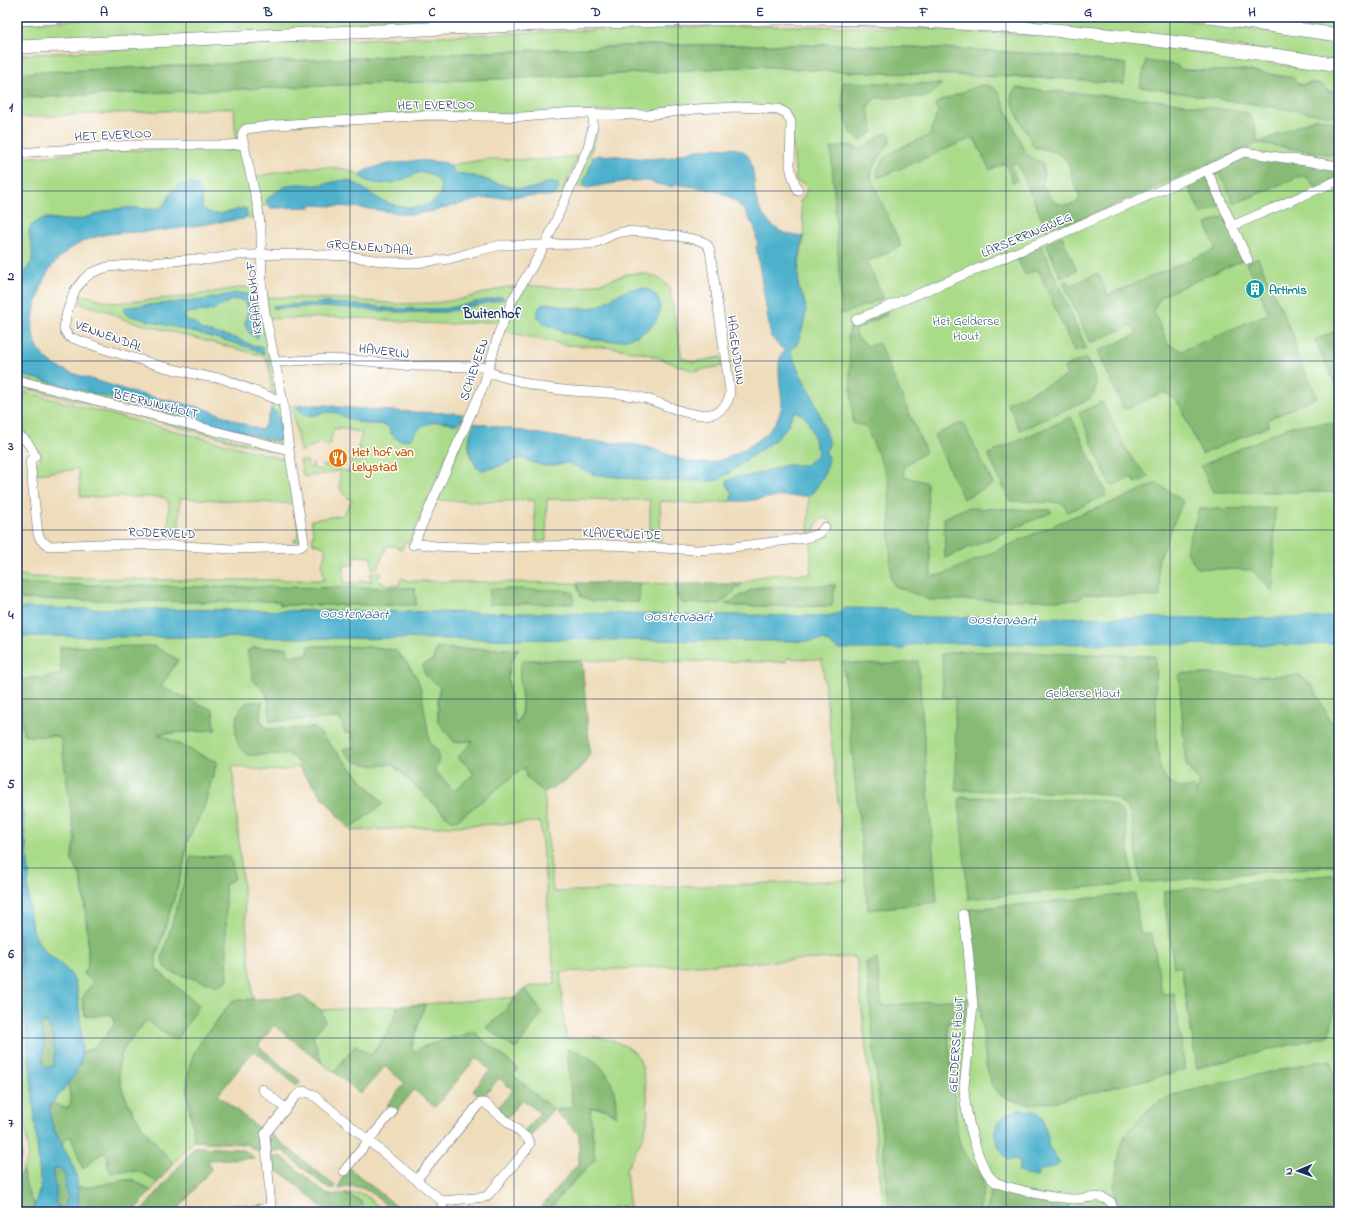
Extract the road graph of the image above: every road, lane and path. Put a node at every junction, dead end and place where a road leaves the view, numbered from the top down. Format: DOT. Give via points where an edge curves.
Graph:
graph roads {
  1 [pos="57,17"];
  2 [pos="1210,17"];
  3 [pos="17,19"];
  4 [pos="1339,35"];
  5 [pos="17,47"];
  6 [pos="1339,64"];
  7 [pos="593,114"];
  8 [pos="243,144"];
  9 [pos="17,153"];
  10 [pos="1339,166"];
  11 [pos="1207,170"];
  12 [pos="1339,180"];
  13 [pos="798,191"];
  14 [pos="1232,226"];
  15 [pos="545,245"];
  16 [pos="262,254"];
  17 [pos="1248,260"];
  18 [pos="856,320"];
  19 [pos="276,362"];
  20 [pos="489,370"];
  21 [pos="17,380"];
  22 [pos="283,402"];
  23 [pos="17,435"];
  24 [pos="289,450"];
  25 [pos="825,528"];
  26 [pos="414,544"];
  27 [pos="963,914"];
  28 [pos="262,1089"];
  29 [pos="286,1109"];
  30 [pos="392,1112"];
  31 [pos="369,1141"];
  32 [pos="344,1171"];
  33 [pos="417,1179"];
  34 [pos="442,1201"];
  35 [pos="273,1210"];
  36 [pos="233,1212"];
  37 [pos="443,1212"];
  38 [pos="1114,1212"];
  1 -- 3 [label="highway"];
  2 -- 4 [label="highway"];
  5 -- 6 [label="highway" via="652,20 809,18 919,21 1073,32"];
  7 -- 8 [label="street, HET EVERLOO" via="522,117 428,115 276,125 244,130"];
  7 -- 13 [label="street, HET EVERLOO" via="648,115 737,107 781,110 791,122 790,165"];
  7 -- 15 [label="street, SCHIEVEEN" via="590,144"];
  8 -- 9 [label="street, HET EVERLOO" via="132,145"];
  8 -- 16 [label="street, KRAAIENHOF" via="258,208"];
  10 -- 11 [label="street, LARSERRINGWEG" via="1244,152"];
  11 -- 14 [label="street"];
  11 -- 18 [label="street, LARSERRINGWEG"];
  12 -- 14 [label="street"];
  14 -- 17 [label="street"];
  15 -- 16 [label="street, GROENENDAAL" via="502,245 449,259 415,263 347,256"];
  15 -- 20 [label="street, SCHIEVEEN" via="513,299 499,332"];
  15 -- 20 [label="street, HAGENDUIN" via="591,244 613,234 630,231 704,242 710,253 730,390 728,401 718,412 699,414 617,393 540,387 494,374"];
  16 -- 19 [label="street, KRAAIENHOF" via="265,313"];
  16 -- 22 [label="street, VENNENDAL" via="96,270 75,290 64,330 69,337 104,349 164,367 221,378"];
  19 -- 20 [label="street, HAVERLIJ" via="350,360 411,366 482,367"];
  19 -- 22 [label="street, KRAAIENHOF"];
  20 -- 26 [label="street, SCHIEVEEN"];
  21 -- 24 [label="street, BEERNINKHOLT"];
  22 -- 24 [label="street, KRAAIENHOF"];
  23 -- 24 [label="street, RODERVELD" via="28,443 35,456 30,461 38,534 49,546 169,545 231,549 300,547 304,542"];
  25 -- 26 [label="street, KLAVERWEIDE" via="820,533 806,538 717,550 610,545 484,548"];
  27 -- 38 [label="street, GELDERSE HOUT" via="973,1006 964,1098 984,1168 997,1183 1039,1195 1074,1199 1101,1196 1111,1202"];
  28 -- 29 [label="street"];
  29 -- 31 [label="street" via="303,1091 312,1094"];
  29 -- 35 [label="street" via="265,1134"];
  30 -- 31 [label="street"];
  31 -- 32 [label="street"];
  31 -- 33 [label="street"];
  33 -- 34 [label="street"];
  33 -- 34 [label="street" via="480,1104 484,1103 527,1138 530,1143 527,1149 490,1194 485,1197"];
  34 -- 37 [label="street"];
  35 -- 36 [label="street"];
}
